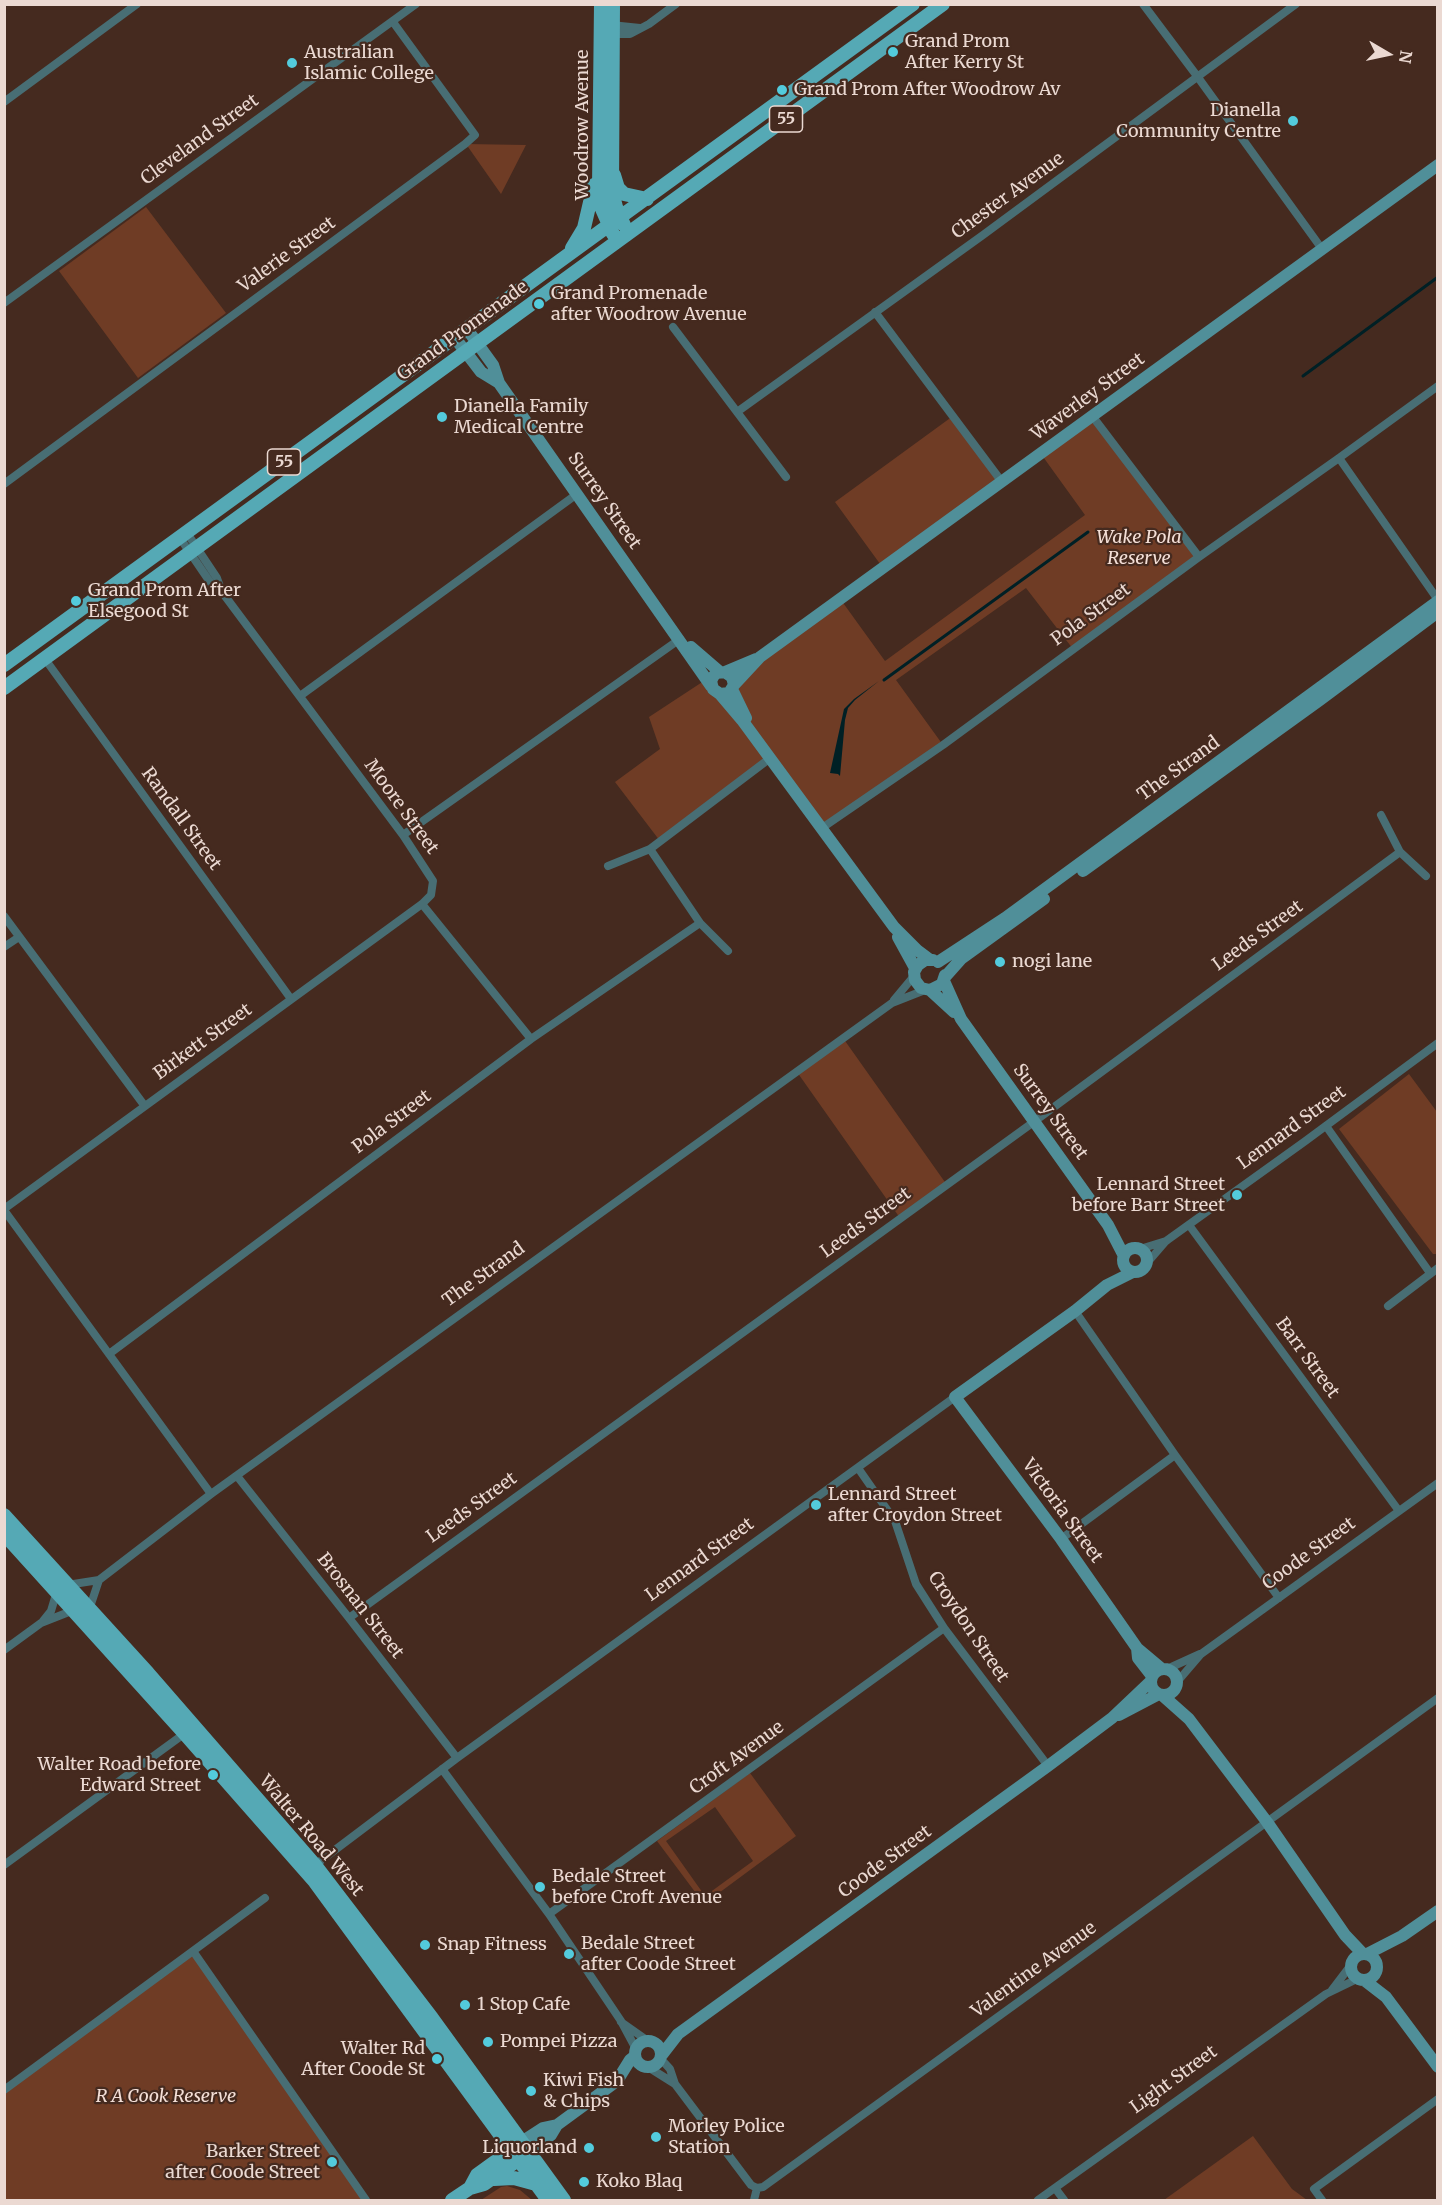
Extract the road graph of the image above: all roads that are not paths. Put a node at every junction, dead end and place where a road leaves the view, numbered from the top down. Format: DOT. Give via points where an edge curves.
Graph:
graph roads {
  1 [pos="137,4"];
  2 [pos="416,4"];
  3 [pos="601,4"];
  4 [pos="614,4"];
  5 [pos="676,4"];
  6 [pos="913,4"];
  7 [pos="943,4"];
  8 [pos="1143,4"];
  9 [pos="1296,4"];
  10 [pos="393,22"];
  11 [pos="607,30"];
  12 [pos="1197,76"];
  13 [pos="4,102"];
  14 [pos="605,158"];
  15 [pos="1437,165"];
  16 [pos="648,199"];
  17 [pos="614,222"];
  18 [pos="630,233"];
  19 [pos="618,242"];
  20 [pos="1322,249"];
  21 [pos="563,259"];
  22 [pos="4,303"];
  23 [pos="875,312"];
  24 [pos="673,327"];
  25 [pos="467,329"];
  26 [pos="455,338"];
  27 [pos="478,343"];
  28 [pos="466,352"];
  29 [pos="499,383"];
  30 [pos="1437,386"];
  31 [pos="737,412"];
  32 [pos="1093,417"];
  33 [pos="1339,459"];
  34 [pos="786,477"];
  35 [pos="1002,482"];
  36 [pos="4,483"];
  37 [pos="577,494"];
  38 [pos="184,536"];
  39 [pos="193,550"];
  40 [pos="1198,557"];
  41 [pos="1437,600"];
  42 [pos="1437,612"];
  43 [pos="680,639"];
  44 [pos="760,657"];
  45 [pos="45,658"];
  46 [pos="4,665"];
  47 [pos="722,672"];
  48 [pos="733,687"];
  49 [pos="4,688"];
  50 [pos="716,690"];
  51 [pos="300,696"];
  52 [pos="753,735"];
  53 [pos="770,759"];
  54 [pos="1382,815"];
  55 [pos="822,828"];
  56 [pos="403,835"];
  57 [pos="650,849"];
  58 [pos="1400,852"];
  59 [pos="608,867"];
  60 [pos="1425,876"];
  61 [pos="422,904"];
  62 [pos="4,916"];
  63 [pos="700,923"];
  64 [pos="894,927"];
  65 [pos="19,937"];
  66 [pos="4,947"];
  67 [pos="728,951"];
  68 [pos="933,961"];
  69 [pos="915,972"];
  70 [pos="944,979"];
  71 [pos="927,990"];
  72 [pos="291,999"];
  73 [pos="892,1003"];
  74 [pos="961,1019"];
  75 [pos="531,1039"];
  76 [pos="1437,1043"];
  77 [pos="144,1106"];
  78 [pos="1035,1121"];
  79 [pos="1326,1126"];
  80 [pos="4,1209"];
  81 [pos="1189,1225"];
  82 [pos="1108,1226"];
  83 [pos="1166,1240"];
  84 [pos="1138,1249"];
  85 [pos="1124,1260"];
  86 [pos="1147,1263"];
  87 [pos="1434,1270"];
  88 [pos="1133,1272"];
  89 [pos="1107,1285"];
  90 [pos="1388,1306"];
  91 [pos="1075,1311"];
  92 [pos="109,1354"];
  93 [pos="955,1397"];
  94 [pos="1175,1455"];
  95 [pos="858,1468"];
  96 [pos="237,1476"];
  97 [pos="1437,1483"];
  98 [pos="211,1494"];
  99 [pos="1399,1511"];
  100 [pos="4,1515"];
  101 [pos="4,1534"];
  102 [pos="1061,1539"];
  103 [pos="99,1580"];
  104 [pos="62,1588"];
  105 [pos="1279,1598"];
  106 [pos="89,1610"];
  107 [pos="74,1611"];
  108 [pos="349,1618"];
  109 [pos="41,1623"];
  110 [pos="944,1628"];
  111 [pos="4,1650"];
  112 [pos="1201,1654"];
  113 [pos="1158,1674"];
  114 [pos="1176,1686"];
  115 [pos="1161,1695"];
  116 [pos="1437,1698"];
  117 [pos="1112,1718"];
  118 [pos="1188,1719"];
  119 [pos="190,1730"];
  120 [pos="457,1758"];
  121 [pos="1048,1766"];
  122 [pos="442,1769"];
  123 [pos="1267,1822"];
  124 [pos="4,1865"];
  125 [pos="315,1865"];
  126 [pos="265,1898"];
  127 [pos="1437,1911"];
  128 [pos="549,1914"];
  129 [pos="1345,1935"];
  130 [pos="1402,1936"];
  131 [pos="193,1951"];
  132 [pos="1365,1954"];
  133 [pos="1351,1964"];
  134 [pos="1368,1976"];
  135 [pos="1331,1990"];
  136 [pos="621,2021"];
  137 [pos="678,2034"];
  138 [pos="650,2041"];
  139 [pos="635,2052"];
  140 [pos="661,2057"];
  141 [pos="647,2067"];
  142 [pos="1437,2067"];
  143 [pos="617,2080"];
  144 [pos="675,2084"];
  145 [pos="4,2090"];
  146 [pos="1437,2099"];
  147 [pos="526,2146"];
  148 [pos="514,2155"];
  149 [pos="492,2179"];
  150 [pos="536,2184"];
  151 [pos="470,2188"];
  152 [pos="757,2188"];
  153 [pos="1055,2188"];
  154 [pos="366,2200"];
  155 [pos="452,2200"];
  156 [pos="548,2200"];
  157 [pos="564,2200"];
  158 [pos="754,2200"];
  159 [pos="1038,2200"];
  160 [pos="1064,2200"];
  161 [pos="1322,2200"];
  1 -- 13 [label="street"];
  2 -- 10 [label="street, Cleveland Street"];
  3 -- 11 [label="main road, Woodrow Avenue"];
  4 -- 11 [label="main road, Woodrow Avenue"];
  5 -- 11 [label="street" via="640,28"];
  6 -- 16 [label="main road, Grand Promenade / 55"];
  7 -- 18 [label="main road, Grand Promenade / 55"];
  8 -- 12 [label="street"];
  9 -- 12 [label="street, Chester Avenue"];
  10 -- 22 [label="street, Cleveland Street"];
  10 -- 36 [label="street, Valerie Street" via="475,135"];
  11 -- 14 [label="main road, Woodrow Avenue"];
  12 -- 20 [label="street"];
  12 -- 23 [label="street, Chester Avenue"];
  14 -- 16 [label="main road" via="621,192"];
  14 -- 17 [label="main road, Woodrow Avenue" via="599,187 602,209"];
  14 -- 21 [label="main road" via="584,228"];
  15 -- 20 [label="street, Waverley Street"];
  16 -- 17 [label="main road, Grand Promenade / 55"];
  17 -- 18 [label="main road, Woodrow Avenue"];
  17 -- 19 [label="main road, Woodrow Avenue"];
  17 -- 21 [label="main road, Grand Promenade / 55"];
  18 -- 19 [label="main road, Grand Promenade / 55"];
  19 -- 27 [label="main road, Grand Promenade / 55"];
  20 -- 32 [label="street, Waverley Street"];
  21 -- 25 [label="main road, Grand Promenade / 55"];
  23 -- 31 [label="street, Chester Avenue"];
  23 -- 35 [label="street"];
  24 -- 31 [label="street"];
  25 -- 26 [label="main road, Grand Promenade / 55"];
  25 -- 27 [label="street, Surrey Street"];
  26 -- 28 [label="street, Surrey Street"];
  26 -- 38 [label="main road, Grand Promenade / 55"];
  27 -- 28 [label="main road, Grand Promenade / 55"];
  27 -- 29 [label="street, Surrey Street" via="493,364"];
  28 -- 29 [label="street, Surrey Street" via="481,372"];
  28 -- 39 [label="main road, Grand Promenade / 55"];
  29 -- 37 [label="street, Surrey Street"];
  30 -- 33 [label="street, Pola Street"];
  31 -- 34 [label="street"];
  32 -- 35 [label="street, Waverley Street"];
  32 -- 40 [label="street"];
  33 -- 40 [label="street, Pola Street"];
  33 -- 41 [label="street"];
  35 -- 44 [label="street, Waverley Street"];
  37 -- 43 [label="street, Surrey Street"];
  37 -- 51 [label="street"];
  38 -- 39 [label="street, Moore Street"];
  38 -- 46 [label="main road, Grand Promenade / 55"];
  39 -- 45 [label="main road, Grand Promenade / 55"];
  39 -- 51 [label="street, Moore Street"];
  40 -- 55 [label="street, Pola Street" via="943,745"];
  41 -- 68 [label="street, The Strand" via="1005,918"];
  42 -- 70 [label="street, The Strand" via="961,959"];
  43 -- 47 [label="street, Surrey Street"];
  43 -- 50 [label="street, Surrey Street"];
  43 -- 56 [label="street"];
  44 -- 47 [label="street, Waverley Street"];
  44 -- 48 [label="street, Waverley Street"];
  45 -- 49 [label="main road, Grand Promenade / 55"];
  45 -- 72 [label="street, Randall Street"];
  47 -- 48 [label="street" via="732,676"];
  47 -- 50 [label="street" via="713,677"];
  48 -- 50 [label="street" via="725,694"];
  48 -- 52 [label="street, Surrey Street"];
  50 -- 52 [label="street, Surrey Street"];
  51 -- 56 [label="street, Moore Street"];
  52 -- 53 [label="street, Surrey Street"];
  53 -- 55 [label="street, Surrey Street"];
  53 -- 57 [label="street"];
  54 -- 58 [label="street"];
  55 -- 64 [label="street, Surrey Street"];
  56 -- 61 [label="street, Moore Street" via="433,880 431,895"];
  57 -- 59 [label="street"];
  57 -- 63 [label="street"];
  58 -- 60 [label="street"];
  58 -- 78 [label="street, Leeds Street"];
  61 -- 72 [label="street, Birkett Street"];
  61 -- 75 [label="street"];
  62 -- 65 [label="street"];
  63 -- 67 [label="street"];
  63 -- 75 [label="street, Pola Street"];
  64 -- 68 [label="street, Surrey Street"];
  64 -- 69 [label="street, Surrey Street"];
  65 -- 66 [label="street"];
  65 -- 77 [label="street"];
  68 -- 69 [label="street" via="921,962"];
  68 -- 70 [label="street" via="944,969"];
  69 -- 71 [label="street" via="917,984"];
  69 -- 73 [label="street, The Strand"];
  70 -- 71 [label="street" via="939,987"];
  70 -- 74 [label="street, Surrey Street"];
  71 -- 73 [label="street, The Strand"];
  71 -- 74 [label="street, Surrey Street"];
  72 -- 77 [label="street, Birkett Street"];
  73 -- 96 [label="street, The Strand"];
  74 -- 78 [label="street, Surrey Street"];
  75 -- 92 [label="street, Pola Street"];
  76 -- 79 [label="street, Lennard Street"];
  77 -- 80 [label="street, Birkett Street"];
  78 -- 82 [label="street, Surrey Street"];
  78 -- 108 [label="street, Leeds Street"];
  79 -- 81 [label="street, Lennard Street"];
  79 -- 87 [label="street"];
  80 -- 92 [label="street"];
  81 -- 83 [label="street, Lennard Street"];
  81 -- 99 [label="street, Barr Street"];
  82 -- 84 [label="street, Surrey Street"];
  82 -- 85 [label="street, Surrey Street"];
  83 -- 84 [label="street, Lennard Street"];
  83 -- 86 [label="street, Lennard Street"];
  84 -- 85 [label="street, Lennard Street" via="1128,1250"];
  84 -- 86 [label="street" via="1145,1254"];
  85 -- 88 [label="street" via="1125,1267"];
  85 -- 89 [label="street, Lennard Street"];
  86 -- 88 [label="street, Lennard Street" via="1142,1270"];
  87 -- 90 [label="street"];
  88 -- 89 [label="street, Lennard Street"];
  89 -- 91 [label="street, Lennard Street"];
  91 -- 93 [label="street, Lennard Street"];
  91 -- 94 [label="street"];
  92 -- 98 [label="street"];
  93 -- 95 [label="street, Lennard Street"];
  93 -- 102 [label="street, Victoria Street"];
  94 -- 102 [label="street"];
  94 -- 105 [label="street"];
  95 -- 110 [label="street, Croydon Street" via="895,1521 916,1584"];
  95 -- 120 [label="street, Lennard Street"];
  96 -- 98 [label="street, The Strand"];
  96 -- 108 [label="street, Brosnan Street"];
  97 -- 99 [label="street, Coode Street"];
  98 -- 103 [label="street, The Strand"];
  99 -- 105 [label="street, Coode Street"];
  100 -- 104 [label="main road, Walter Road West"];
  101 -- 104 [label="main road, Walter Road West"];
  102 -- 113 [label="street, Victoria Street" via="1137,1648 1138,1658"];
  103 -- 104 [label="street, The Strand"];
  103 -- 106 [label="street"];
  104 -- 106 [label="main road, Walter Road West"];
  104 -- 107 [label="main road, Walter Road West"];
  104 -- 109 [label="street"];
  105 -- 112 [label="street, Coode Street"];
  106 -- 119 [label="main road, Walter Road West"];
  107 -- 109 [label="street"];
  107 -- 119 [label="main road, Walter Road West"];
  108 -- 120 [label="street, Brosnan Street"];
  109 -- 111 [label="street"];
  110 -- 121 [label="street, Croydon Street"];
  110 -- 128 [label="street, Croft Avenue"];
  112 -- 113 [label="street, Coode Street"];
  112 -- 114 [label="street, Coode Street"];
  113 -- 114 [label="street" via="1176,1675"];
  113 -- 115 [label="street" via="1153,1689"];
  113 -- 117 [label="street, Coode Street"];
  114 -- 115 [label="street" via="1169,1694"];
  114 -- 118 [label="street"];
  115 -- 117 [label="street, Coode Street"];
  115 -- 118 [label="street"];
  116 -- 123 [label="street, Valentine Avenue"];
  117 -- 121 [label="street, Coode Street"];
  118 -- 123 [label="street"];
  119 -- 124 [label="street"];
  119 -- 125 [label="main road, Walter Road West"];
  119 -- 148 [label="main road, Walter Road West" via="315,1882"];
  120 -- 122 [label="street, Lennard Street"];
  121 -- 137 [label="street, Coode Street"];
  122 -- 125 [label="street, Lennard Street"];
  122 -- 128 [label="street"];
  123 -- 129 [label="street"];
  123 -- 152 [label="street, Valentine Avenue"];
  125 -- 147 [label="main road, Walter Road West"];
  126 -- 131 [label="street"];
  127 -- 130 [label="street"];
  128 -- 136 [label="street"];
  129 -- 132 [label="street"];
  129 -- 133 [label="street"];
  130 -- 132 [label="street"];
  130 -- 134 [label="street"];
  131 -- 145 [label="street"];
  131 -- 154 [label="street"];
  132 -- 133 [label="street"];
  132 -- 134 [label="street" via="1376,1962"];
  133 -- 134 [label="street" via="1352,1973"];
  133 -- 135 [label="street, Light Street"];
  134 -- 135 [label="street, Light Street"];
  134 -- 142 [label="street"];
  135 -- 153 [label="street, Light Street"];
  136 -- 138 [label="street"];
  136 -- 139 [label="street"];
  137 -- 138 [label="street, Coode Street"];
  137 -- 140 [label="street, Coode Street"];
  138 -- 139 [label="street" via="639,2044"];
  138 -- 140 [label="street" via="659,2048"];
  139 -- 141 [label="street" via="638,2064"];
  139 -- 143 [label="street"];
  140 -- 141 [label="street" via="656,2065"];
  140 -- 144 [label="street"];
  141 -- 143 [label="street"];
  141 -- 144 [label="street"];
  143 -- 147 [label="street" via="557,2125 551,2135"];
  144 -- 152 [label="street"];
  146 -- 161 [label="street" via="1314,2190"];
  147 -- 148 [label="main road"];
  147 -- 157 [label="main road, Walter Road West"];
  148 -- 149 [label="main road"];
  148 -- 150 [label="main road, Walter Road West"];
  148 -- 151 [label="main road" via="477,2175"];
  149 -- 150 [label="main road" via="510,2177"];
  149 -- 151 [label="main road"];
  150 -- 156 [label="main road, Walter Road West"];
  151 -- 155 [label="main road"];
  152 -- 158 [label="street"];
  153 -- 159 [label="street, Light Street"];
  153 -- 160 [label="street"];
}
